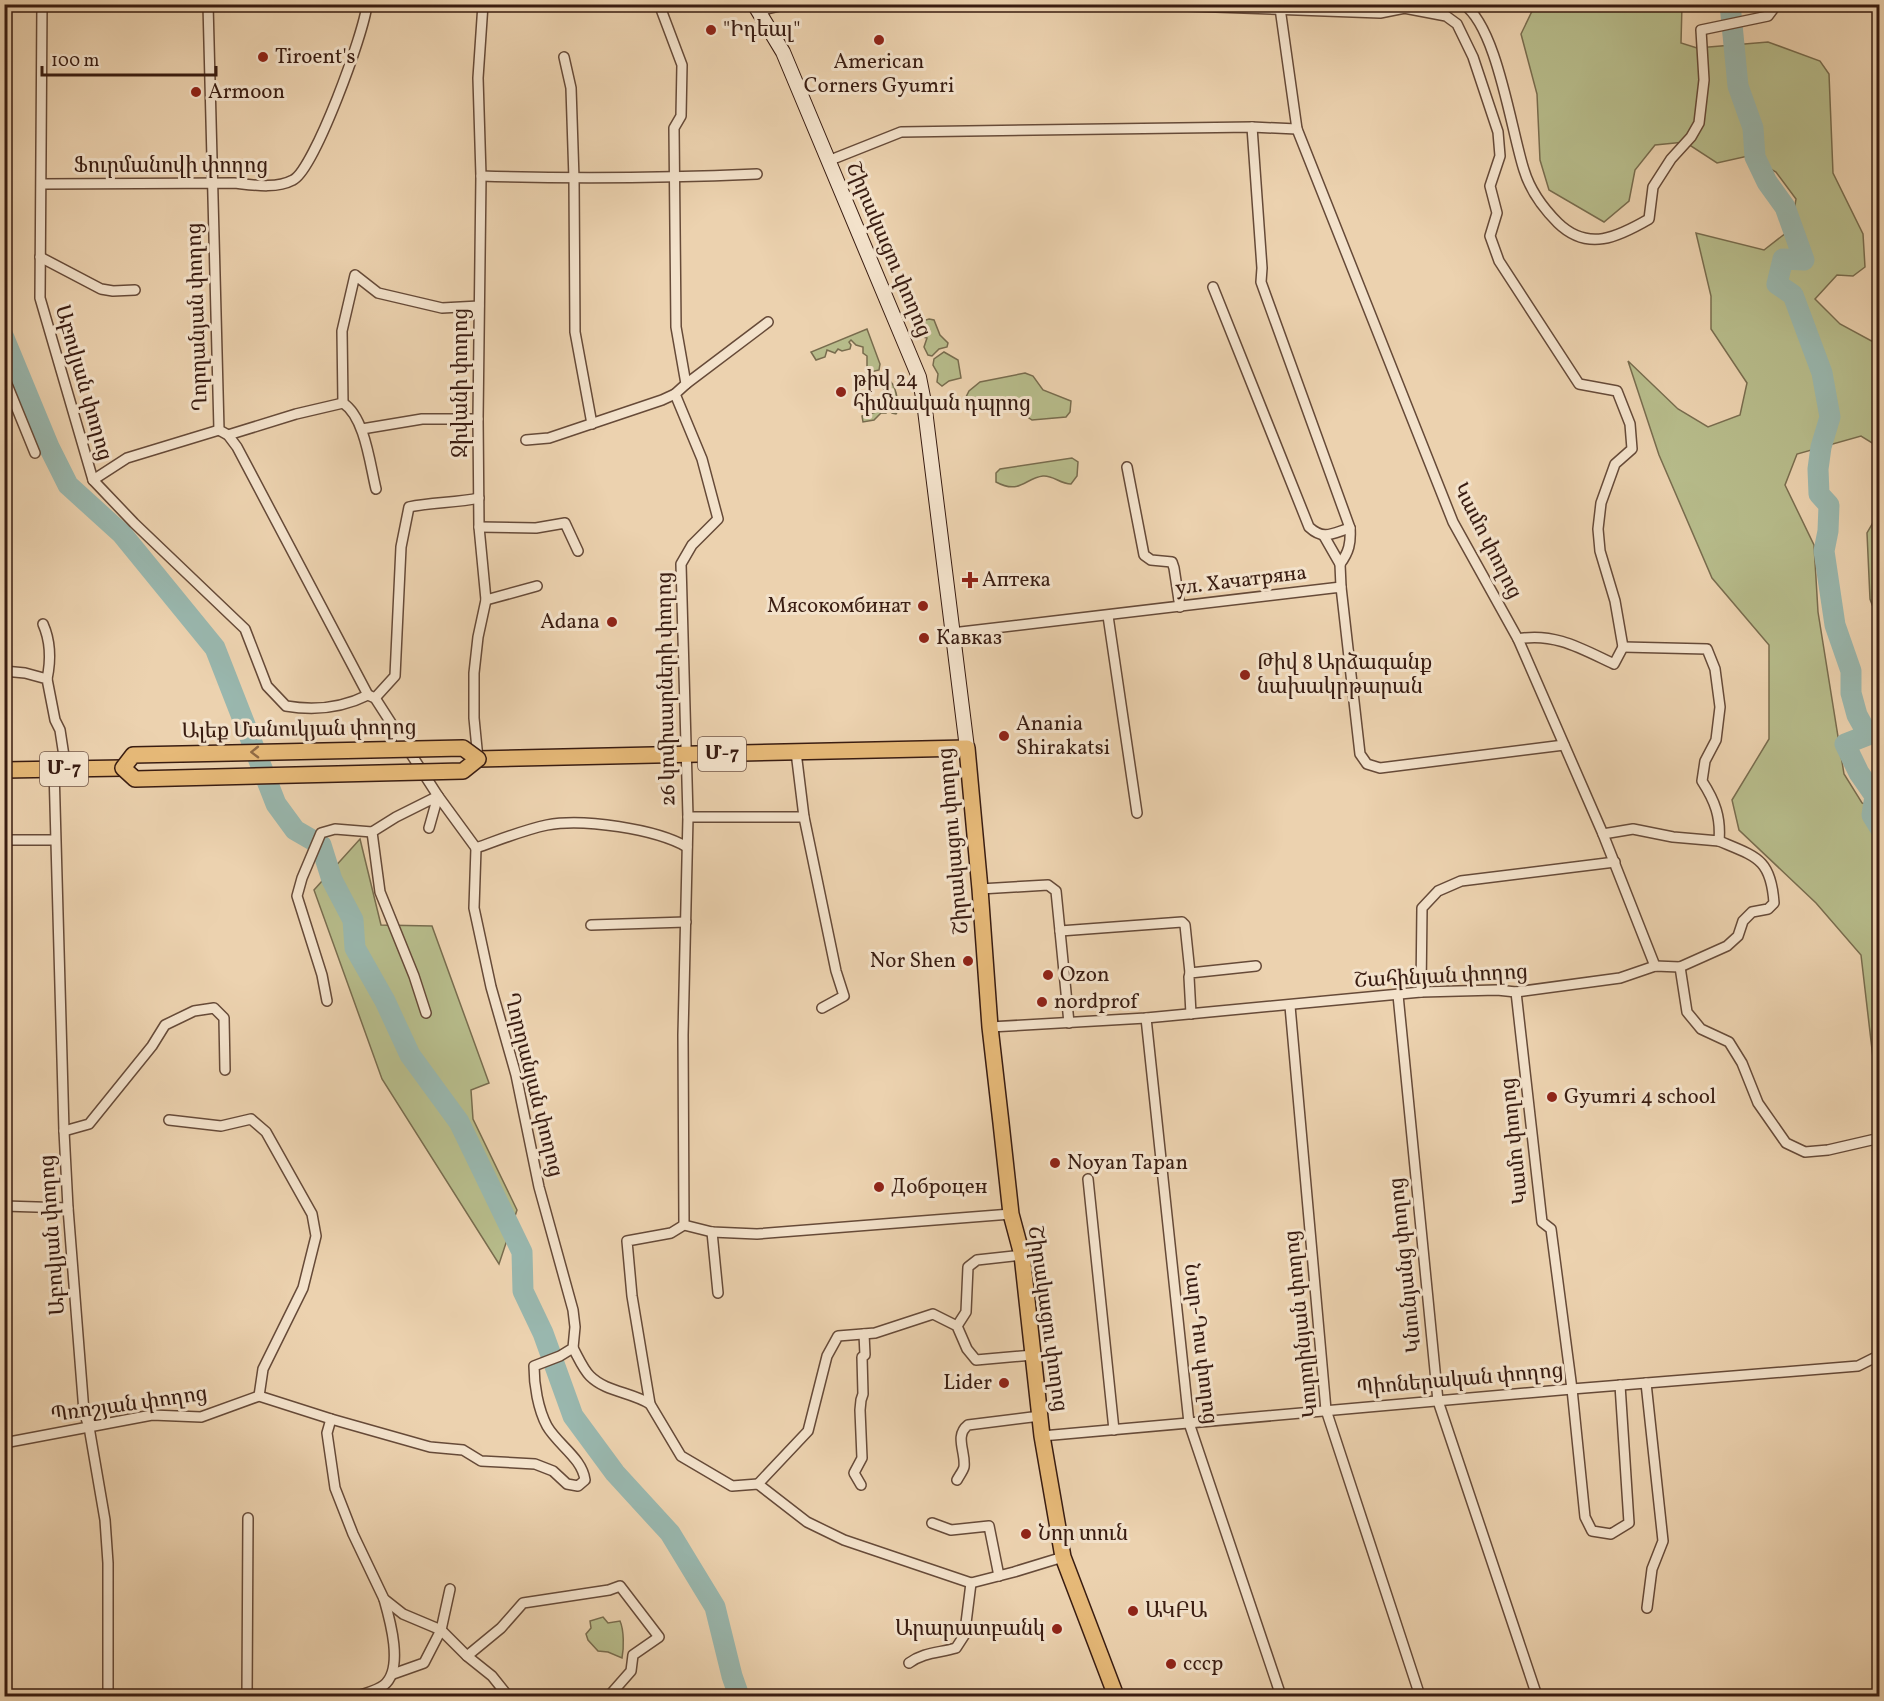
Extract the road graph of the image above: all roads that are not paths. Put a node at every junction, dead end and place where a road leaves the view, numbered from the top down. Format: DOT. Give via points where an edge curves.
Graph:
graph roads {
  1 [pos="42,4"];
  2 [pos="208,4"];
  3 [pos="483,4"];
  4 [pos="659,4"];
  5 [pos="788,4"];
  6 [pos="1131,4"];
  7 [pos="1418,4"];
  8 [pos="1463,4"];
  9 [pos="1777,4"];
  10 [pos="372,5"];
  11 [pos="756,8"];
  12 [pos="1280,8"];
  13 [pos="1364,8"];
  14 [pos="1404,8"];
  15 [pos="564,57"];
  16 [pos="1252,127"];
  17 [pos="1297,129"];
  18 [pos="828,161"];
  19 [pos="757,174"];
  20 [pos="482,176"];
  21 [pos="674,178"];
  22 [pos="574,179"];
  23 [pos="212,183"];
  24 [pos="42,184"];
  25 [pos="40,257"];
  26 [pos="1213,287"];
  27 [pos="135,290"];
  28 [pos="479,306"];
  29 [pos="768,322"];
  30 [pos="4,377"];
  31 [pos="686,384"];
  32 [pos="675,394"];
  33 [pos="343,403"];
  34 [pos="478,419"];
  35 [pos="592,424"];
  36 [pos="362,429"];
  37 [pos="224,433"];
  38 [pos="526,440"];
  39 [pos="35,453"];
  40 [pos="1127,467"];
  41 [pos="93,480"];
  42 [pos="376,489"];
  43 [pos="479,498"];
  44 [pos="479,527"];
  45 [pos="1350,528"];
  46 [pos="1324,536"];
  47 [pos="578,551"];
  48 [pos="1340,564"];
  49 [pos="537,586"];
  50 [pos="1341,587"];
  51 [pos="486,600"];
  52 [pos="1180,607"];
  53 [pos="1108,616"];
  54 [pos="44,624"];
  55 [pos="952,633"];
  56 [pos="1518,639"];
  57 [pos="1623,647"];
  58 [pos="4,671"];
  59 [pos="46,679"];
  60 [pos="371,697"];
  61 [pos="1564,745"];
  62 [pos="967,748"];
  63 [pos="796,752"];
  64 [pos="687,754"];
  65 [pos="478,759"];
  66 [pos="123,768"];
  67 [pos="60,769"];
  68 [pos="4,770"];
  69 [pos="438,796"];
  70 [pos="1137,813"];
  71 [pos="688,817"];
  72 [pos="804,817"];
  73 [pos="429,828"];
  74 [pos="372,832"];
  75 [pos="1603,834"];
  76 [pos="4,840"];
  77 [pos="55,840"];
  78 [pos="1719,841"];
  79 [pos="687,847"];
  80 [pos="476,848"];
  81 [pos="1615,862"];
  82 [pos="981,889"];
  83 [pos="686,922"];
  84 [pos="591,925"];
  85 [pos="1060,931"];
  86 [pos="1256,966"];
  87 [pos="1655,966"];
  88 [pos="1680,967"];
  89 [pos="1190,973"];
  90 [pos="1421,992"];
  91 [pos="1516,992"];
  92 [pos="1398,995"];
  93 [pos="327,1001"];
  94 [pos="1290,1006"];
  95 [pos="822,1008"];
  96 [pos="426,1013"];
  97 [pos="1191,1014"];
  98 [pos="1146,1018"];
  99 [pos="1069,1023"];
  100 [pos="990,1027"];
  101 [pos="225,1070"];
  102 [pos="169,1120"];
  103 [pos="64,1131"];
  104 [pos="1880,1138"];
  105 [pos="1088,1179"];
  106 [pos="4,1206"];
  107 [pos="68,1208"];
  108 [pos="1011,1214"];
  109 [pos="684,1225"];
  110 [pos="712,1232"];
  111 [pos="1022,1255"];
  112 [pos="718,1293"];
  113 [pos="957,1326"];
  114 [pos="864,1334"];
  115 [pos="573,1348"];
  116 [pos="1033,1355"];
  117 [pos="1880,1355"];
  118 [pos="1646,1383"];
  119 [pos="1620,1385"];
  120 [pos="1572,1389"];
  121 [pos="259,1396"];
  122 [pos="1438,1401"];
  123 [pos="650,1404"];
  124 [pos="1326,1410"];
  125 [pos="1040,1416"];
  126 [pos="331,1419"];
  127 [pos="1190,1423"];
  128 [pos="89,1426"];
  129 [pos="1114,1430"];
  130 [pos="1042,1436"];
  131 [pos="4,1443"];
  132 [pos="957,1480"];
  133 [pos="758,1484"];
  134 [pos="861,1485"];
  135 [pos="248,1518"];
  136 [pos="932,1523"];
  137 [pos="1063,1557"];
  138 [pos="999,1576"];
  139 [pos="971,1583"];
  140 [pos="450,1589"];
  141 [pos="384,1599"];
  142 [pos="1647,1608"];
  143 [pos="441,1630"];
  144 [pos="467,1656"];
  145 [pos="909,1663"];
  146 [pos="393,1674"];
  147 [pos="108,1696"];
  148 [pos="247,1696"];
  149 [pos="358,1696"];
  150 [pos="508,1696"];
  151 [pos="609,1696"];
  152 [pos="1116,1696"];
  153 [pos="1281,1696"];
  154 [pos="1420,1696"];
  155 [pos="1537,1696"];
  1 -- 24 [label="street, Աբովյան փողոց"];
  2 -- 23 [label="street, Ղորղանյան փողոց"];
  3 -- 20 [label="street, Ջիվանի փողոց" via="478,78"];
  4 -- 21 [label="street" via="682,65 681,116 674,128"];
  5 -- 11 [label="street"];
  6 -- 12 [label="street"];
  7 -- 14 [label="street"];
  8 -- 9 [label="street" via="1478,19 1488,39 1524,171 1542,208 1569,233 1599,241 1624,234 1649,219 1653,187 1700,123 1704,80 1701,30 1768,16"];
  10 -- 23 [label="street, Ֆուրմանովի փողոց" via="330,112 300,175 275,185"];
  11 -- 18 [label="main road, Շիրակացու փողոց" via="783,52"];
  12 -- 13 [label="street"];
  12 -- 17 [label="street, Կամո փողոց"];
  13 -- 14 [label="street" via="1380,13"];
  14 -- 57 [label="street" via="1446,16 1457,24 1473,57 1498,132 1500,156 1490,186 1497,213 1490,236 1499,261 1579,384 1617,391 1630,424 1632,449 1615,464 1601,503 1598,529"];
  15 -- 22 [label="street" via="571,88"];
  16 -- 17 [label="street"];
  16 -- 18 [label="street" via="902,132"];
  16 -- 45 [label="street" via="1261,282"];
  17 -- 56 [label="street, Կամո փողոց" via="1453,522"];
  18 -- 55 [label="main road, Շիրակացու փողոց" via="919,377"];
  19 -- 21 [label="street"];
  20 -- 22 [label="street"];
  20 -- 28 [label="street, Ջիվանի փողոց"];
  21 -- 22 [label="street"];
  21 -- 31 [label="street" via="676,327"];
  22 -- 35 [label="street" via="575,332"];
  23 -- 24 [label="street, Ֆուրմանովի փողոց"];
  23 -- 37 [label="street, Ղորղանյան փողոց"];
  24 -- 25 [label="street, Աբովյան փողոց"];
  25 -- 27 [label="street" via="101,289"];
  25 -- 41 [label="street, Աբովյան փողոց" via="40,298"];
  26 -- 46 [label="street" via="1309,527"];
  28 -- 33 [label="street" via="442,308 378,293 355,275 342,331"];
  28 -- 34 [label="street, Ջիվանի փողոց"];
  29 -- 31 [label="street"];
  30 -- 39 [label="street"];
  31 -- 32 [label="street"];
  32 -- 35 [label="street"];
  32 -- 64 [label="street, 26 կոմիսարների փողոց" via="702,459 718,519 692,545 681,564"];
  33 -- 36 [label="street" via="349,406"];
  33 -- 37 [label="street"];
  34 -- 36 [label="street" via="422,419"];
  34 -- 43 [label="street, Ջիվանի փողոց"];
  35 -- 38 [label="street" via="549,438"];
  36 -- 42 [label="street"];
  37 -- 41 [label="street" via="127,458"];
  37 -- 60 [label="street, Ղորղանյան փողոց" via="237,447"];
  40 -- 52 [label="street" via="1144,555 1151,560 1172,562"];
  41 -- 60 [label="street, Աբովյան փողոց" via="245,629 267,687 286,706 322,709"];
  43 -- 44 [label="street, Ջիվանի փողոց"];
  43 -- 60 [label="street" via="409,507 401,547 395,676"];
  44 -- 47 [label="street" via="536,528 565,523"];
  44 -- 51 [label="street, Ջիվանի փողոց"];
  45 -- 46 [label="street"];
  45 -- 48 [label="street" via="1349,552"];
  46 -- 48 [label="street"];
  48 -- 50 [label="street"];
  49 -- 51 [label="street"];
  50 -- 52 [label="street, ул. Хачатряна"];
  50 -- 61 [label="street" via="1360,754 1367,764 1380,768"];
  51 -- 65 [label="street, Ջիվանի փողոց" via="474,673"];
  52 -- 53 [label="street, ул. Хачатряна"];
  53 -- 55 [label="street, ул. Хачатряна"];
  53 -- 70 [label="street"];
  54 -- 59 [label="street, Աբովյան փողոց" via="50,652"];
  55 -- 62 [label="main road, Շիրակացու փողոց"];
  56 -- 57 [label="street" via="1544,636 1563,640 1614,664"];
  56 -- 61 [label="street, Կամո փողոց"];
  57 -- 78 [label="street" via="1707,649 1715,669 1720,707 1716,740 1705,761 1702,781 1714,799 1720,823"];
  58 -- 59 [label="street"];
  59 -- 67 [label="street, Աբովյան փողոց" via="60,730"];
  60 -- 69 [label="street"];
  61 -- 75 [label="street, Կամո փողոց"];
  62 -- 63 [label="main road, Ալեք Մանուկյան փողոց / Մ-7"];
  62 -- 82 [label="main road, Շիրակացու փողոց"];
  63 -- 64 [label="main road, Ալեք Մանուկյան փողոց / Մ-7"];
  63 -- 72 [label="street"];
  64 -- 65 [label="main road, Ալեք Մանուկյան փողոց / Մ-7"];
  64 -- 71 [label="street, 26 կոմիսարների փողոց"];
  65 -- 66 [label="main road, Ալեք Մանուկյան փողոց / Մ-7, bridge" via="463,771 135,779"];
  65 -- 66 [label="main road, Ալեք Մանուկյան փողոց / Մ-7, one-way, bridge" via="463,748 133,755"];
  66 -- 67 [label="main road, Ալեք Մանուկյան փողոց / Մ-7"];
  67 -- 68 [label="main road, Ալեք Մանուկյան փողոց / Մ-7"];
  67 -- 77 [label="street, Աբովյան փողոց"];
  69 -- 73 [label="street"];
  69 -- 74 [label="street"];
  69 -- 80 [label="street"];
  71 -- 72 [label="street"];
  71 -- 79 [label="street, 26 կոմիսարների փողոց"];
  72 -- 95 [label="street" via="844,996"];
  74 -- 93 [label="street" via="335,829 321,833 297,896"];
  74 -- 96 [label="street" via="380,892"];
  75 -- 78 [label="street" via="1633,829"];
  75 -- 81 [label="street, Կամո փողոց"];
  76 -- 77 [label="street"];
  77 -- 103 [label="street, Աբովյան փողոց"];
  78 -- 88 [label="street, Շահինյան փողոց" via="1762,862 1772,882 1774,903 1768,909 1752,912 1728,946"];
  79 -- 80 [label="street" via="674,839 586,823 547,825"];
  79 -- 83 [label="street, 26 կոմիսարների փողոց"];
  80 -- 115 [label="street, Ղորղանյան փողոց" via="474,908 516,1075 539,1187 563,1269 575,1327"];
  81 -- 87 [label="street, Կամո փողոց"];
  81 -- 90 [label="street" via="1461,881 1438,891 1422,908"];
  82 -- 85 [label="street" via="1048,885 1056,891"];
  82 -- 100 [label="main road, Շիրակացու փողոց"];
  83 -- 84 [label="street"];
  83 -- 109 [label="street, 26 կոմիսարների փողոց" via="682,1035"];
  85 -- 89 [label="street" via="1182,922"];
  85 -- 99 [label="street"];
  86 -- 89 [label="street"];
  87 -- 88 [label="street, Շահինյան փողոց"];
  87 -- 91 [label="street, Շահինյան փողոց" via="1620,978"];
  88 -- 104 [label="street" via="1687,1012 1701,1029 1729,1042 1758,1103 1786,1143 1805,1152"];
  89 -- 97 [label="street"];
  90 -- 91 [label="street, Շահինյան փողոց"];
  90 -- 92 [label="street, Շահինյան փողոց"];
  91 -- 120 [label="street, Կամո փողոց" via="1542,1222 1551,1229"];
  92 -- 94 [label="street, Շահինյան փողոց"];
  92 -- 122 [label="street, Կնունյանց փողոց"];
  94 -- 97 [label="street, Շահինյան փողոց"];
  94 -- 124 [label="street, Կուրղինյան փողոց"];
  97 -- 98 [label="street, Շահինյան փողոց"];
  98 -- 99 [label="street, Շահինյան փողոց"];
  98 -- 127 [label="street, Նար-Դոս փողոց"];
  99 -- 100 [label="street, Շահինյան փողոց"];
  100 -- 108 [label="main road, Շիրակացու փողոց"];
  101 -- 103 [label="street" via="224,1018 214,1008 194,1011 165,1025 89,1124"];
  102 -- 121 [label="street" via="221,1126 251,1119 266,1132 312,1214 316,1236 303,1288 263,1369"];
  103 -- 107 [label="street, Աբովյան փողոց"];
  105 -- 129 [label="street"];
  106 -- 107 [label="street"];
  107 -- 128 [label="street, Աբովյան փողոց" via="84,1412"];
  108 -- 110 [label="street" via="757,1234"];
  108 -- 111 [label="main road, Շիրակացու փողոց"];
  109 -- 110 [label="street"];
  109 -- 123 [label="street" via="671,1233 627,1241"];
  110 -- 112 [label="street"];
  111 -- 113 [label="street" via="976,1260 968,1267 966,1312"];
  111 -- 116 [label="main road, Շիրակացու փողոց"];
  113 -- 114 [label="street" via="933,1314"];
  113 -- 116 [label="street" via="976,1360"];
  114 -- 133 [label="street" via="838,1336 828,1356 808,1431"];
  114 -- 134 [label="street" via="862,1458 854,1473"];
  115 -- 123 [label="street" via="590,1376 606,1387"];
  115 -- 126 [label="street" via="534,1366 538,1400 547,1426 584,1470 585,1480 578,1486 567,1484 554,1471 535,1464 481,1461 464,1450 430,1447"];
  116 -- 125 [label="main road, Շիրակացու փողոց"];
  117 -- 118 [label="street, Պիոներական փողոց" via="1858,1366"];
  118 -- 119 [label="street, Պիոներական փողոց"];
  118 -- 142 [label="street" via="1663,1541 1652,1569"];
  119 -- 120 [label="street, Պիոներական փողոց"];
  119 -- 120 [label="street, Կամո փողոց" via="1629,1523 1611,1534 1593,1531 1585,1518"];
  120 -- 122 [label="street, Պիոներական փողոց"];
  121 -- 126 [label="street"];
  121 -- 128 [label="street, Պռոշյան փողոց" via="201,1417 152,1415"];
  122 -- 124 [label="street, Պիոներական փողոց"];
  122 -- 155 [label="street, Կնունյանց փողոց"];
  123 -- 133 [label="street" via="681,1456 732,1486"];
  124 -- 127 [label="street, Պիոներական փողոց"];
  124 -- 154 [label="street, Կուրղինյան փողոց"];
  125 -- 130 [label="main road, Շիրակացու փողոց"];
  125 -- 132 [label="street" via="964,1427 964,1467"];
  126 -- 141 [label="street" via="327,1433 335,1488 352,1534"];
  127 -- 129 [label="street, Պիոներական փողոց"];
  127 -- 153 [label="street, Նար-Դոս փողոց"];
  128 -- 131 [label="street, Պռոշյան փողոց"];
  128 -- 147 [label="street, Աբովյան փողոց" via="105,1520"];
  129 -- 130 [label="street, Պիոներական փողոց"];
  130 -- 137 [label="main road, Շիրակացու փողոց"];
  133 -- 139 [label="street" via="807,1522 844,1540"];
  135 -- 148 [label="street"];
  136 -- 138 [label="street" via="951,1530 989,1526"];
  137 -- 138 [label="street"];
  137 -- 152 [label="main road, Շիրակացու փողոց"];
  138 -- 139 [label="street"];
  139 -- 145 [label="street" via="967,1631 958,1653 926,1654"];
  140 -- 143 [label="street"];
  141 -- 143 [label="street" via="403,1614"];
  141 -- 146 [label="street" via="392,1626"];
  143 -- 144 [label="street"];
  143 -- 146 [label="street" via="424,1663"];
  144 -- 150 [label="street" via="492,1676"];
  144 -- 151 [label="street" via="501,1628 523,1603 620,1586 659,1637 633,1655 631,1671"];
  146 -- 149 [label="street" via="384,1685"];
}
